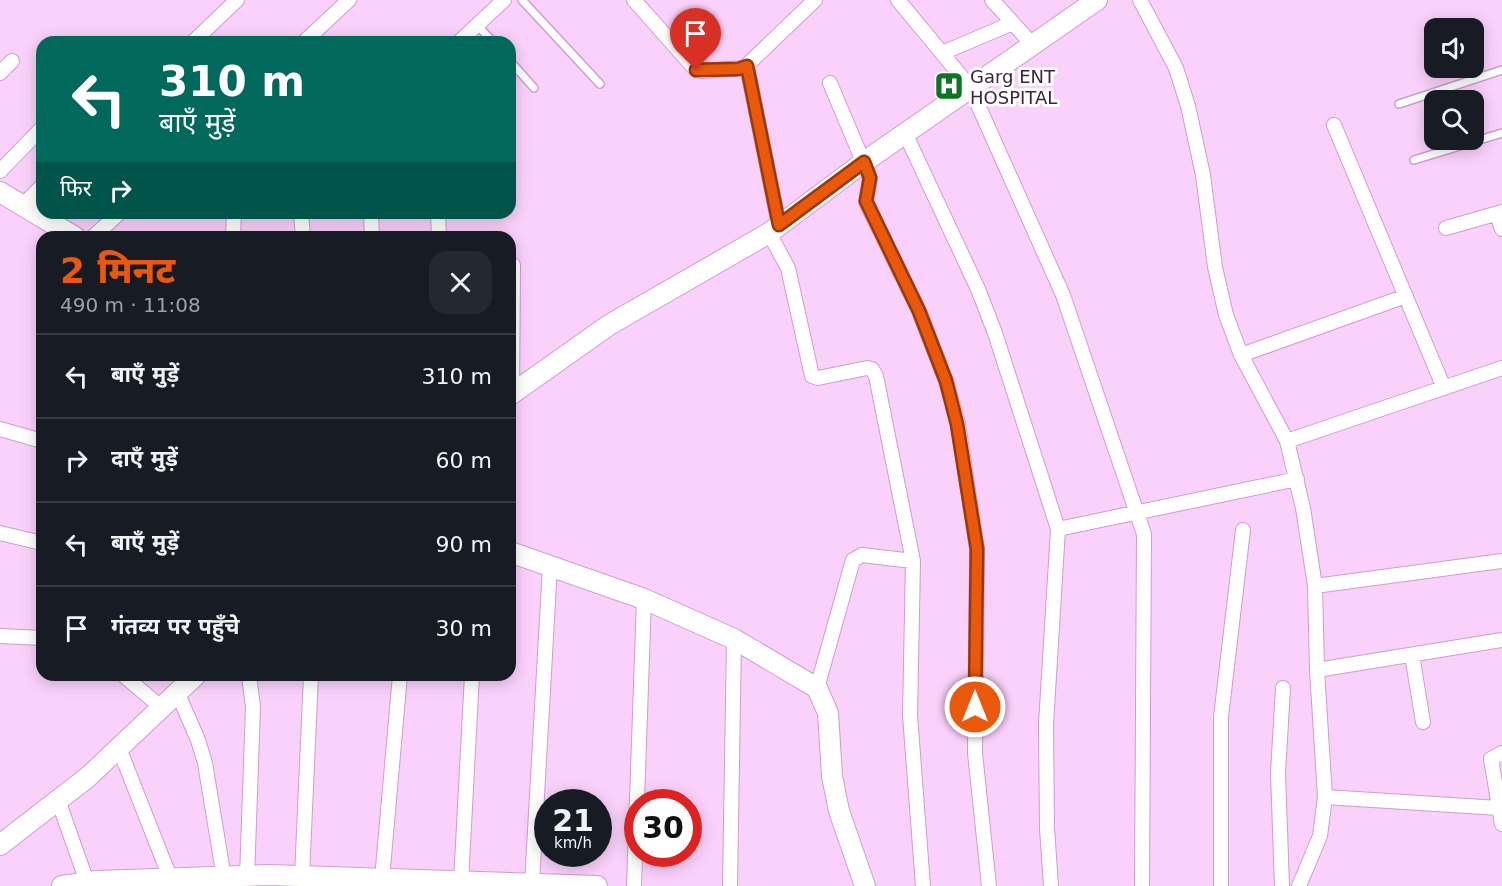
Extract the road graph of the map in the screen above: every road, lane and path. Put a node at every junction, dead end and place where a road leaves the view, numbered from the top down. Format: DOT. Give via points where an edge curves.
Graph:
graph roads {
  1 [pos="237,0"];
  2 [pos="349,0"];
  3 [pos="504,0"];
  4 [pos="522,0"];
  5 [pos="634,0"];
  6 [pos="814,0"];
  7 [pos="898,0"];
  8 [pos="992,0"];
  9 [pos="1097,0"];
  10 [pos="1140,0"];
  11 [pos="1013,23"];
  12 [pos="477,25"];
  13 [pos="199,36"];
  14 [pos="310,36"];
  15 [pos="465,36"];
  16 [pos="487,36"];
  17 [pos="1032,44"];
  18 [pos="942,52"];
  19 [pos="12,61"];
  20 [pos="747,66"];
  21 [pos="516,68"];
  22 [pos="1502,70"];
  23 [pos="0,73"];
  24 [pos="830,83"];
  25 [pos="600,84"];
  26 [pos="970,87"];
  27 [pos="534,88"];
  28 [pos="1399,104"];
  29 [pos="1334,125"];
  30 [pos="905,133"];
  31 [pos="1502,133"];
  32 [pos="36,134"];
  33 [pos="1414,160"];
  34 [pos="864,162"];
  35 [pos="0,171"];
  36 [pos="0,192"];
  37 [pos="36,192"];
  38 [pos="22,206"];
  39 [pos="1500,213"];
  40 [pos="36,214"];
  41 [pos="44,219"];
  42 [pos="112,219"];
  43 [pos="1446,228"];
  44 [pos="774,229"];
  45 [pos="1502,230"];
  46 [pos="65,231"];
  47 [pos="100,231"];
  48 [pos="1406,296"];
  49 [pos="1241,355"];
  50 [pos="1502,368"];
  51 [pos="1444,388"];
  52 [pos="516,390"];
  53 [pos="0,429"];
  54 [pos="36,439"];
  55 [pos="1287,441"];
  56 [pos="1297,479"];
  57 [pos="1135,513"];
  58 [pos="1058,529"];
  59 [pos="1243,530"];
  60 [pos="0,533"];
  61 [pos="36,542"];
  62 [pos="516,554"];
  63 [pos="913,561"];
  64 [pos="1502,561"];
  65 [pos="550,566"];
  66 [pos="1315,586"];
  67 [pos="644,600"];
  68 [pos="0,636"];
  69 [pos="36,638"];
  70 [pos="734,639"];
  71 [pos="1502,640"];
  72 [pos="1412,655"];
  73 [pos="1317,670"];
  74 [pos="130,681"];
  75 [pos="190,681"];
  76 [pos="250,681"];
  77 [pos="312,681"];
  78 [pos="396,681"];
  79 [pos="472,681"];
  80 [pos="817,688"];
  81 [pos="1283,688"];
  82 [pos="178,694"];
  83 [pos="162,708"];
  84 [pos="1423,722"];
  85 [pos="119,748"];
  86 [pos="1502,753"];
  87 [pos="1325,797"];
  88 [pos="58,800"];
  89 [pos="1499,808"];
  90 [pos="1502,824"];
  91 [pos="0,845"];
  92 [pos="302,876"];
  93 [pos="224,878"];
  94 [pos="171,880"];
  95 [pos="254,880"];
  96 [pos="378,881"];
  97 [pos="461,882"];
  98 [pos="94,883"];
  99 [pos="532,884"];
  100 [pos="62,886"];
  101 [pos="597,886"];
  102 [pos="634,886"];
  103 [pos="730,886"];
  104 [pos="865,886"];
  105 [pos="923,886"];
  106 [pos="988,886"];
  107 [pos="1051,886"];
  108 [pos="1142,886"];
  109 [pos="1221,886"];
  110 [pos="1282,886"];
  111 [pos="1299,886"];
  1 -- 13 [label="street"];
  2 -- 14 [label="street"];
  3 -- 12 [label="street"];
  4 -- 25 [label="lane"];
  5 -- 20 [label="street" via="698,71"];
  6 -- 20 [label="street"];
  7 -- 18 [label="street"];
  8 -- 11 [label="street"];
  9 -- 17 [label="street"];
  10 -- 49 [label="street" via="1176,68 1188,106 1203,174 1215,267 1226,315"];
  11 -- 17 [label="street"];
  11 -- 18 [label="street"];
  12 -- 15 [label="street"];
  12 -- 16 [label="lane"];
  17 -- 26 [label="street"];
  18 -- 26 [label="street"];
  19 -- 23 [label="street"];
  20 -- 44 [label="street"];
  21 -- 27 [label="lane"];
  22 -- 28 [label="lane"];
  24 -- 34 [label="street"];
  26 -- 30 [label="street"];
  26 -- 57 [label="street" via="1063,295"];
  29 -- 48 [label="street"];
  30 -- 34 [label="street"];
  30 -- 58 [label="street" via="995,333"];
  31 -- 33 [label="lane"];
  32 -- 35 [label="street"];
  34 -- 44 [label="street"];
  34 -- 106 [label="street" via="870,178 866,201 919,311 946,381 957,424 977,549 975,753"];
  36 -- 38 [label="street"];
  37 -- 38 [label="street"];
  38 -- 40 [label="street"];
  39 -- 43 [label="street"];
  39 -- 45 [label="street"];
  41 -- 46 [label="street"];
  42 -- 47 [label="street"];
  44 -- 52 [label="street" via="609,325"];
  44 -- 63 [label="street" via="788,268 812,376 867,368 875,372"];
  48 -- 49 [label="street"];
  48 -- 51 [label="street"];
  49 -- 55 [label="street"];
  50 -- 51 [label="street"];
  51 -- 55 [label="street"];
  53 -- 54 [label="street"];
  55 -- 56 [label="street"];
  56 -- 57 [label="street"];
  56 -- 66 [label="street"];
  57 -- 58 [label="street"];
  57 -- 108 [label="street" via="1145,544"];
  58 -- 107 [label="street" via="1046,724"];
  59 -- 109 [label="street" via="1221,717"];
  60 -- 61 [label="street"];
  62 -- 65 [label="street"];
  63 -- 80 [label="street" via="862,555 852,560"];
  63 -- 105 [label="street" via="910,715"];
  64 -- 66 [label="street"];
  65 -- 67 [label="street"];
  65 -- 99 [label="street"];
  66 -- 73 [label="street"];
  67 -- 70 [label="street"];
  67 -- 102 [label="street"];
  68 -- 69 [label="street"];
  70 -- 80 [label="street"];
  70 -- 103 [label="street"];
  71 -- 72 [label="street"];
  72 -- 73 [label="street"];
  72 -- 84 [label="street"];
  73 -- 87 [label="street"];
  74 -- 83 [label="street"];
  75 -- 82 [label="street"];
  76 -- 95 [label="street"];
  77 -- 92 [label="street"];
  78 -- 96 [label="street"];
  79 -- 97 [label="street"];
  80 -- 104 [label="street" via="828,713 832,776 839,811"];
  81 -- 110 [label="street" via="1278,773"];
  82 -- 83 [label="street"];
  82 -- 93 [label="street" via="205,763"];
  83 -- 85 [label="street"];
  85 -- 88 [label="street"];
  85 -- 94 [label="street"];
  86 -- 89 [label="street" via="1491,759"];
  87 -- 89 [label="street"];
  87 -- 111 [label="street" via="1320,836"];
  88 -- 91 [label="street"];
  88 -- 98 [label="street"];
  89 -- 90 [label="street"];
  92 -- 95 [label="street"];
  92 -- 96 [label="street"];
  93 -- 94 [label="street"];
  93 -- 95 [label="street"];
  94 -- 98 [label="street"];
  96 -- 97 [label="street"];
  97 -- 99 [label="street"];
  98 -- 100 [label="street"];
  99 -- 101 [label="street"];
}
